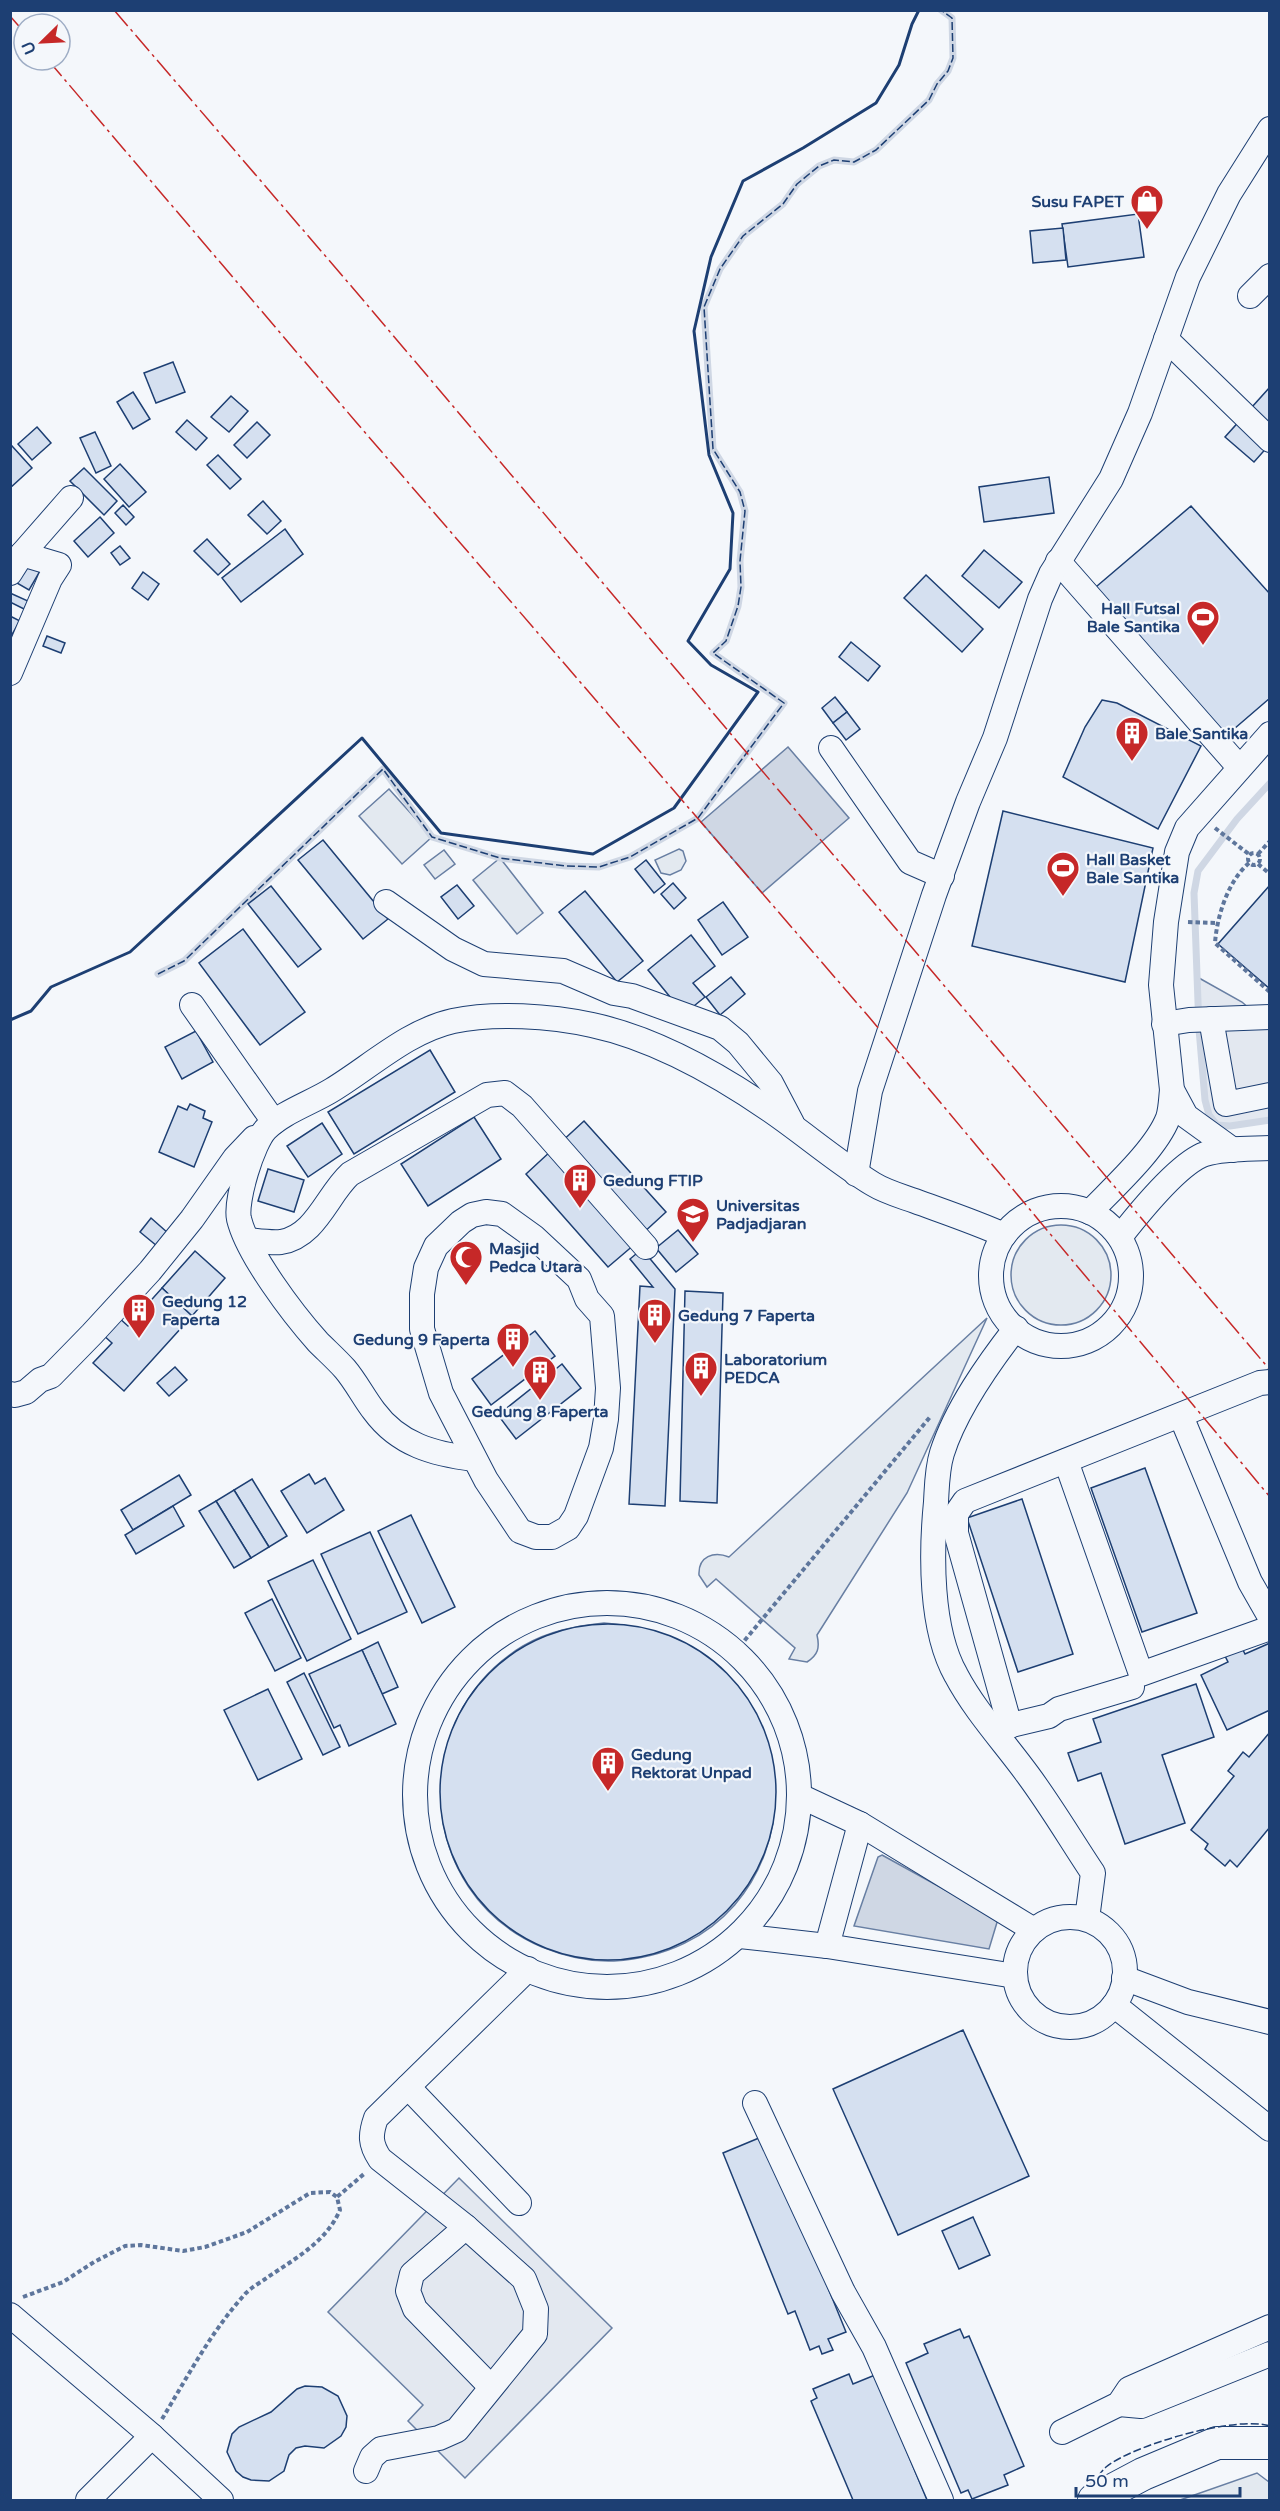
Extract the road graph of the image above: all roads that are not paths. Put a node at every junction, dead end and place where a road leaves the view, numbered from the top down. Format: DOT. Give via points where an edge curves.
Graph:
graph roads {
  1 [pos="1269,129"];
  2 [pos="1269,276"];
  3 [pos="1250,296"];
  4 [pos="1166,339"];
  5 [pos="1269,440"];
  6 [pos="71,498"];
  7 [pos="1058,561"];
  8 [pos="16,564"];
  9 [pos="10,674"];
  10 [pos="1269,734"];
  11 [pos="831,748"];
  12 [pos="1239,767"];
  13 [pos="942,876"];
  14 [pos="386,902"];
  15 [pos="192,1005"];
  16 [pos="1269,1017"];
  17 [pos="1203,1019"];
  18 [pos="1164,1024"];
  19 [pos="1172,1090"];
  20 [pos="1269,1095"];
  21 [pos="269,1127"];
  22 [pos="794,1127"];
  23 [pos="1269,1148"];
  24 [pos="1233,1150"];
  25 [pos="856,1174"];
  26 [pos="1090,1212"];
  27 [pos="1004,1235"];
  28 [pos="1120,1237"];
  29 [pos="248,1240"];
  30 [pos="646,1247"];
  31 [pos="1016,1328"];
  32 [pos="1269,1382"];
  33 [pos="10,1394"];
  34 [pos="1180,1416"];
  35 [pos="474,1459"];
  36 [pos="1066,1461"];
  37 [pos="1269,1617"];
  38 [pos="1269,1628"];
  39 [pos="1132,1687"];
  40 [pos="1002,1728"];
  41 [pos="800,1796"];
  42 [pos="860,1824"];
  43 [pos="1087,1919"];
  44 [pos="1034,1930"];
  45 [pos="740,1936"];
  46 [pos="827,1946"];
  47 [pos="528,1969"];
  48 [pos="1015,1976"];
  49 [pos="1125,1978"];
  50 [pos="1114,2005"];
  51 [pos="1269,2022"];
  52 [pos="408,2087"];
  53 [pos="755,2103"];
  54 [pos="1269,2129"];
  55 [pos="519,2203"];
  56 [pos="466,2227"];
  57 [pos="15,2307"];
  58 [pos="1269,2327"];
  59 [pos="1269,2354"];
  60 [pos="1198,2358"];
  61 [pos="491,2387"];
  62 [pos="1183,2389"];
  63 [pos="1119,2404"];
  64 [pos="1062,2432"];
  65 [pos="152,2436"];
  66 [pos="1269,2443"];
  67 [pos="366,2471"];
  68 [pos="88,2500"];
  69 [pos="220,2500"];
  70 [pos="941,2500"];
  71 [pos="1094,2500"];
  1 -- 4 [label="street" via="1228,194 1188,277"];
  2 -- 3 [label="street"];
  4 -- 5 [label="street"];
  4 -- 7 [label="street" via="1111,479"];
  6 -- 8 [label="street"];
  7 -- 12 [label="street"];
  7 -- 13 [label="street" via="1040,599 995,738"];
  8 -- 9 [label="street" via="59,565"];
  10 -- 12 [label="street"];
  11 -- 13 [label="street" via="910,862"];
  12 -- 18 [label="street" via="1187,828 1177,852 1161,986"];
  13 -- 25 [label="street" via="870,1091"];
  14 -- 22 [label="street" via="453,949 484,964 563,971 614,993 720,1028 771,1083"];
  15 -- 21 [label="street"];
  16 -- 17 [label="street"];
  17 -- 18 [label="street"];
  17 -- 20 [label="street" via="1226,1104"];
  18 -- 19 [label="street"];
  19 -- 24 [label="street" via="1186,1116"];
  19 -- 26 [label="street" via="1169,1116 1161,1130"];
  21 -- 22 [label="street" via="428,1030 449,1022 495,1017 572,1022 629,1035 727,1082"];
  21 -- 29 [label="street" via="241,1186 239,1218"];
  21 -- 33 [label="street" via="249,1141 185,1228 92,1334 51,1376 26,1392"];
  22 -- 25 [label="street"];
  23 -- 24 [label="street"];
  24 -- 28 [label="street" via="1196,1158"];
  25 -- 27 [label="street" via="877,1187"];
  26 -- 27 [label="street" via="1073,1206 1040,1209 1024,1216"];
  26 -- 28 [label="street" via="1102,1218"];
  27 -- 31 [label="street" via="992,1263 991,1279 1000,1308"];
  28 -- 31 [label="street" via="1131,1267 1131,1284 1125,1304 1109,1327 1086,1340 1061,1346 1032,1339"];
  29 -- 30 [label="street" via="280,1242 298,1236 350,1174 487,1095 505,1093 522,1106"];
  29 -- 35 [label="street" via="291,1307 392,1431 407,1443 438,1455"];
  31 -- 40 [label="street" via="983,1371 943,1451 937,1475 932,1552 934,1588 951,1665 975,1704"];
  32 -- 34 [label="street"];
  34 -- 36 [label="street"];
  34 -- 37 [label="street" via="1250,1582"];
  35 -- 35 [label="street" via="430,1363 422,1329 422,1294 426,1268 436,1246 461,1222 486,1212 502,1214 521,1226 579,1279 587,1299 602,1316 608,1401 594,1470 576,1516 560,1534 536,1537 520,1531"];
  36 -- 38 [label="street" via="1141,1674"];
  36 -- 40 [label="street" via="964,1501 956,1514 956,1533"];
  39 -- 40 [label="street"];
  40 -- 43 [label="street" via="1029,1777 1093,1873"];
  41 -- 42 [label="street"];
  41 -- 45 [label="street" via="793,1847 772,1895"];
  41 -- 47 [label="street" via="792,1742 770,1693 735,1652 679,1616 614,1602 591,1605 547,1611 488,1642 444,1691 418,1753 415,1820 435,1884 476,1937"];
  42 -- 44 [label="street"];
  42 -- 46 [label="street"];
  43 -- 44 [label="street" via="1050,1920"];
  43 -- 49 [label="street" via="1116,1942 1124,1959"];
  44 -- 48 [label="street" via="1019,1951"];
  45 -- 46 [label="street"];
  45 -- 47 [label="street" via="694,1968 642,1986 586,1988"];
  46 -- 48 [label="street"];
  47 -- 52 [label="street"];
  48 -- 50 [label="street" via="1024,2002 1046,2021 1060,2026 1090,2024"];
  49 -- 50 [label="street"];
  49 -- 51 [label="street" via="1188,2002"];
  50 -- 54 [label="street"];
  52 -- 55 [label="street"];
  52 -- 56 [label="street" via="376,2118 372,2146 380,2159"];
  53 -- 70 [label="street" via="843,2292 874,2347"];
  56 -- 61 [label="street" via="524,2278 536,2309 535,2334"];
  56 -- 61 [label="street" via="412,2274 408,2292 415,2309"];
  57 -- 65 [label="street"];
  58 -- 60 [label="street"];
  59 -- 62 [label="street"];
  60 -- 62 [label="street"];
  60 -- 63 [label="street" via="1129,2389"];
  61 -- 67 [label="street" via="457,2430 439,2438 381,2449"];
  62 -- 63 [label="street" via="1141,2406"];
  63 -- 64 [label="street"];
  65 -- 68 [label="street"];
  65 -- 69 [label="street"];
  66 -- 71 [label="main road" via="1217,2443"];
}
